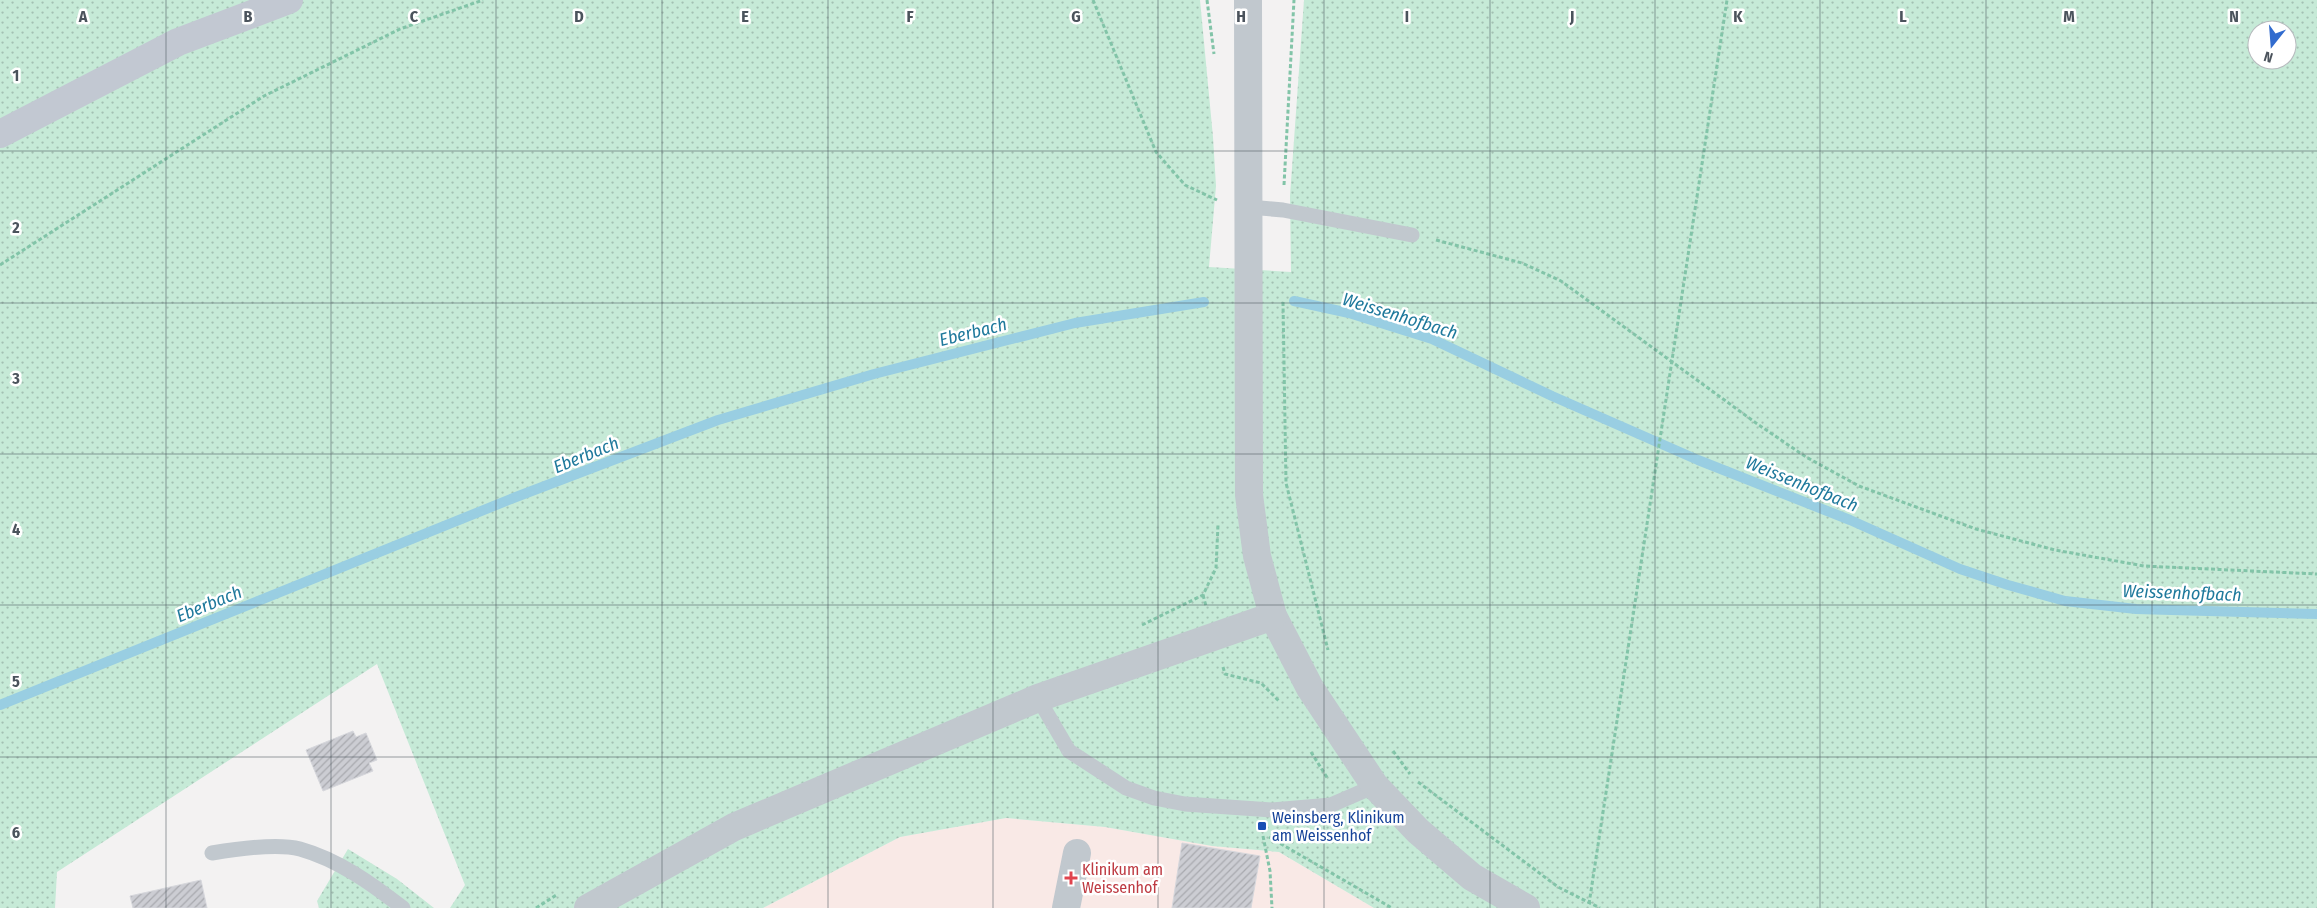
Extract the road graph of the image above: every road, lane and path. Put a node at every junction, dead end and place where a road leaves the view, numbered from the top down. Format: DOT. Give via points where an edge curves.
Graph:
graph roads {
  1 [pos="289,0"];
  2 [pos="483,0"];
  3 [pos="1093,0"];
  4 [pos="1207,0"];
  5 [pos="1248,0"];
  6 [pos="1294,0"];
  7 [pos="1727,0"];
  8 [pos="1215,58"];
  9 [pos="0,134"];
  10 [pos="1223,201"];
  11 [pos="1249,207"];
  12 [pos="1283,210"];
  13 [pos="1412,234"];
  14 [pos="0,265"];
  15 [pos="1283,297"];
  16 [pos="1672,363"];
  17 [pos="1218,518"];
  18 [pos="2317,574"];
  19 [pos="1203,594"];
  20 [pos="1273,616"];
  21 [pos="1136,628"];
  22 [pos="1214,638"];
  23 [pos="1330,655"];
  24 [pos="1038,698"];
  25 [pos="1282,704"];
  26 [pos="1307,746"];
  27 [pos="1392,749"];
  28 [pos="1375,786"];
  29 [pos="1342,801"];
  30 [pos="212,853"];
  31 [pos="1077,853"];
  32 [pos="561,892"];
  33 [pos="1589,904"];
  34 [pos="403,908"];
  35 [pos="536,908"];
  36 [pos="588,908"];
  37 [pos="1066,908"];
  38 [pos="1272,908"];
  39 [pos="1392,908"];
  40 [pos="1526,908"];
  41 [pos="1600,908"];
  1 -- 9 [label="main road" via="178,42"];
  2 -- 14 [label="path" via="400,29 264,96"];
  3 -- 10 [label="path" via="1156,152 1185,185"];
  4 -- 8 [label="path"];
  5 -- 11 [label="street"];
  6 -- 12 [label="path"];
  7 -- 16 [label="path"];
  11 -- 12 [label="lane"];
  11 -- 20 [label="street" via="1249,495 1257,556"];
  12 -- 13 [label="lane"];
  13 -- 16 [label="path" via="1522,263 1561,280"];
  15 -- 23 [label="path" via="1286,483"];
  16 -- 18 [label="path" via="1806,457 1859,486 1976,529 2056,550 2144,566"];
  16 -- 33 [label="path"];
  17 -- 19 [label="path" via="1216,568"];
  19 -- 21 [label="path"];
  19 -- 22 [label="path"];
  20 -- 22 [label="street"];
  20 -- 28 [label="street" via="1310,688"];
  22 -- 24 [label="street"];
  22 -- 25 [label="path" via="1225,674 1261,683"];
  24 -- 29 [label="lane" via="1069,751 1126,788 1154,798 1185,804 1272,810"];
  24 -- 36 [label="street" via="734,826"];
  26 -- 29 [label="path"];
  27 -- 33 [label="path" via="1414,779 1558,888"];
  28 -- 29 [label="lane"];
  28 -- 40 [label="street" via="1418,831 1472,877"];
  30 -- 34 [label="lane" via="249,848 299,849 342,866"];
  31 -- 37 [label="street"];
  32 -- 35 [label="path"];
  33 -- 41 [label="path"];
  38 -- 39 [label="path" via="1270,871 1262,833"];
}
